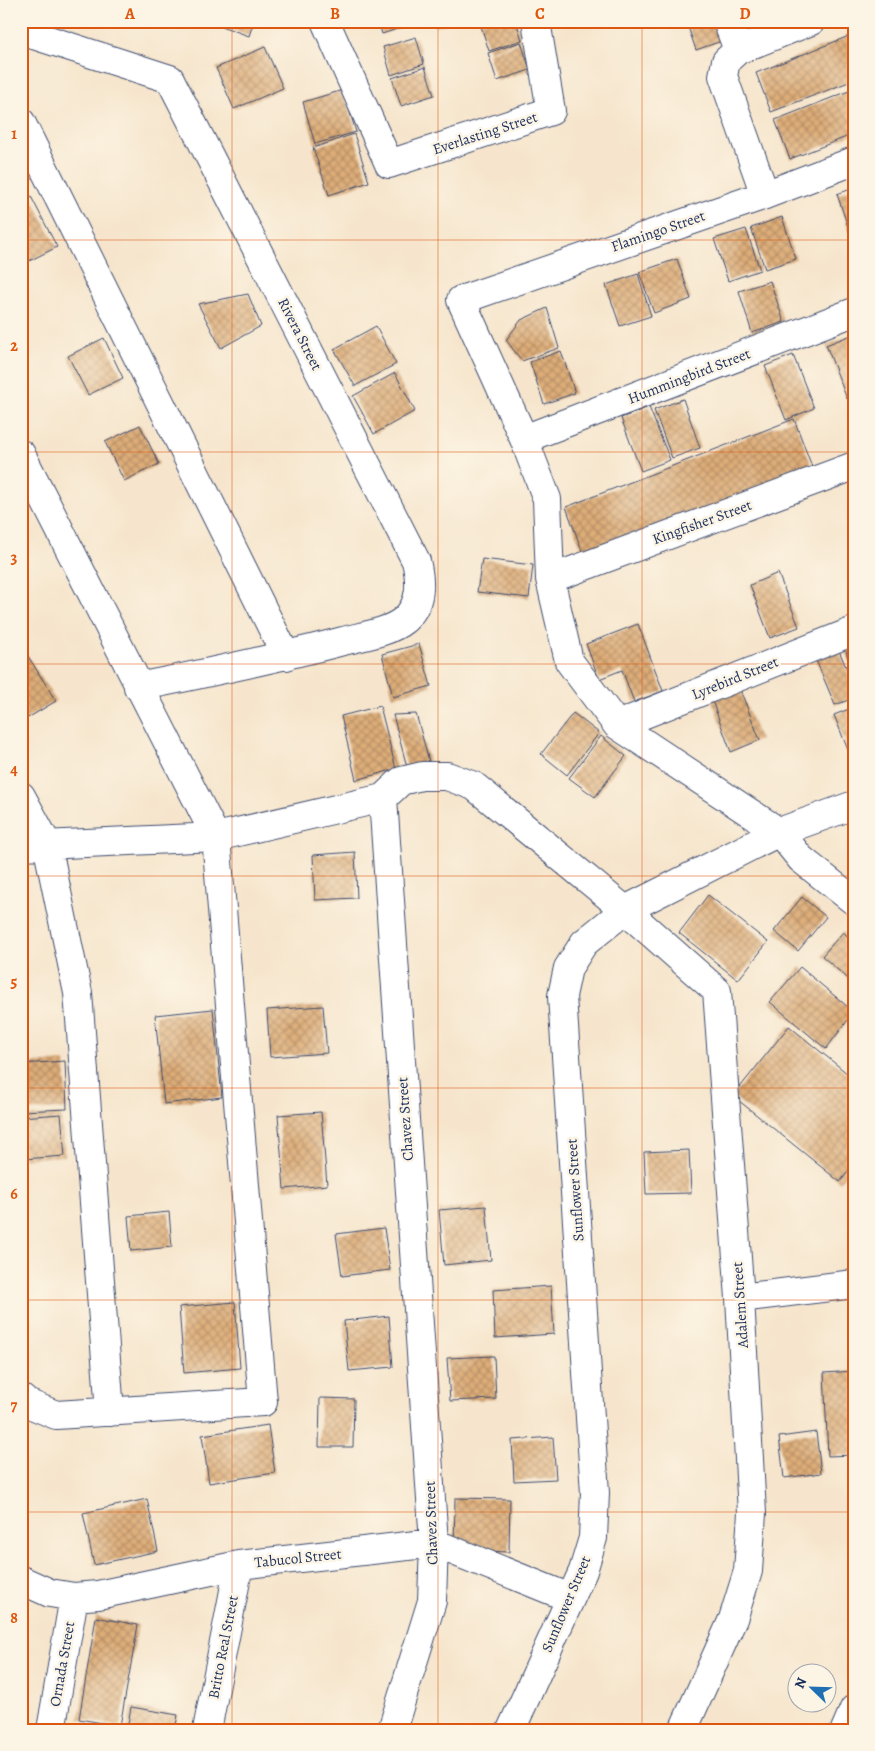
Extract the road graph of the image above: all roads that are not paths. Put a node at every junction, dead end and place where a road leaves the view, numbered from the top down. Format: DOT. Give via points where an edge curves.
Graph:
graph roads {
  1 [pos="325,21"];
  2 [pos="536,21"];
  3 [pos="728,21"];
  4 [pos="811,21"];
  5 [pos="21,31"];
  6 [pos="738,50"];
  7 [pos="21,122"];
  8 [pos="854,161"];
  9 [pos="765,195"];
  10 [pos="854,312"];
  11 [pos="524,439"];
  12 [pos="21,454"];
  13 [pos="854,466"];
  14 [pos="550,579"];
  15 [pos="854,631"];
  16 [pos="286,656"];
  17 [pos="138,687"];
  18 [pos="617,725"];
  19 [pos="21,796"];
  20 [pos="383,798"];
  21 [pos="854,806"];
  22 [pos="778,832"];
  23 [pos="216,837"];
  24 [pos="34,845"];
  25 [pos="854,901"];
  26 [pos="624,910"];
  27 [pos="854,1284"];
  28 [pos="740,1298"];
  29 [pos="21,1398"];
  30 [pos="110,1412"];
  31 [pos="434,1543"];
  32 [pos="238,1565"];
  33 [pos="21,1580"];
  34 [pos="74,1597"];
  35 [pos="570,1598"];
  36 [pos="854,1709"];
  37 [pos="51,1730"];
  38 [pos="208,1730"];
  39 [pos="392,1730"];
  40 [pos="511,1730"];
  41 [pos="683,1730"];
  42 [pos="845,1730"];
  1 -- 2 [label="street, Everlasting Street" via="389,164 551,112"];
  3 -- 6 [label="street"];
  4 -- 6 [label="street"];
  5 -- 16 [label="street, Rivera Street" via="170,79 416,561 421,582 416,603 404,620 384,630"];
  6 -- 9 [label="street" via="726,61 723,76"];
  7 -- 16 [label="street"];
  8 -- 9 [label="street, Flamingo Street"];
  9 -- 11 [label="street, Flamingo Street" via="461,300"];
  10 -- 11 [label="street, Hummingbird Street"];
  11 -- 14 [label="street" via="547,499"];
  12 -- 17 [label="street"];
  13 -- 14 [label="street, Kingfisher Street"];
  14 -- 18 [label="street" via="569,661"];
  15 -- 18 [label="street, Lyrebird Street"];
  16 -- 17 [label="street, Rivera Street"];
  17 -- 23 [label="street"];
  18 -- 22 [label="street"];
  19 -- 24 [label="street"];
  20 -- 23 [label="street"];
  20 -- 26 [label="street" via="401,780 422,776 447,776 474,786"];
  20 -- 31 [label="street, Chavez Street"];
  21 -- 22 [label="street, Sunflower Street"];
  22 -- 25 [label="street" via="801,859"];
  22 -- 26 [label="street, Sunflower Street"];
  23 -- 24 [label="street"];
  23 -- 30 [label="street" via="263,1402"];
  24 -- 30 [label="street" via="78,993"];
  26 -- 28 [label="street, Adalem Street" via="717,991"];
  26 -- 35 [label="street, Sunflower Street" via="584,943 568,968 562,996 595,1493 593,1538"];
  27 -- 28 [label="street"];
  28 -- 41 [label="street, Adalem Street" via="752,1513 748,1571 733,1619"];
  29 -- 30 [label="street" via="56,1415"];
  31 -- 32 [label="street, Tabucol Street"];
  31 -- 35 [label="street, Tabucol Street"];
  31 -- 39 [label="street, Chavez Street" via="432,1601"];
  32 -- 34 [label="street, Tabucol Street"];
  32 -- 38 [label="street, Britto Real Street"];
  33 -- 34 [label="street, Tabucol Street" via="50,1593"];
  34 -- 37 [label="street, Ornada Street"];
  35 -- 40 [label="street, Sunflower Street"];
  36 -- 42 [label="street"];
}
